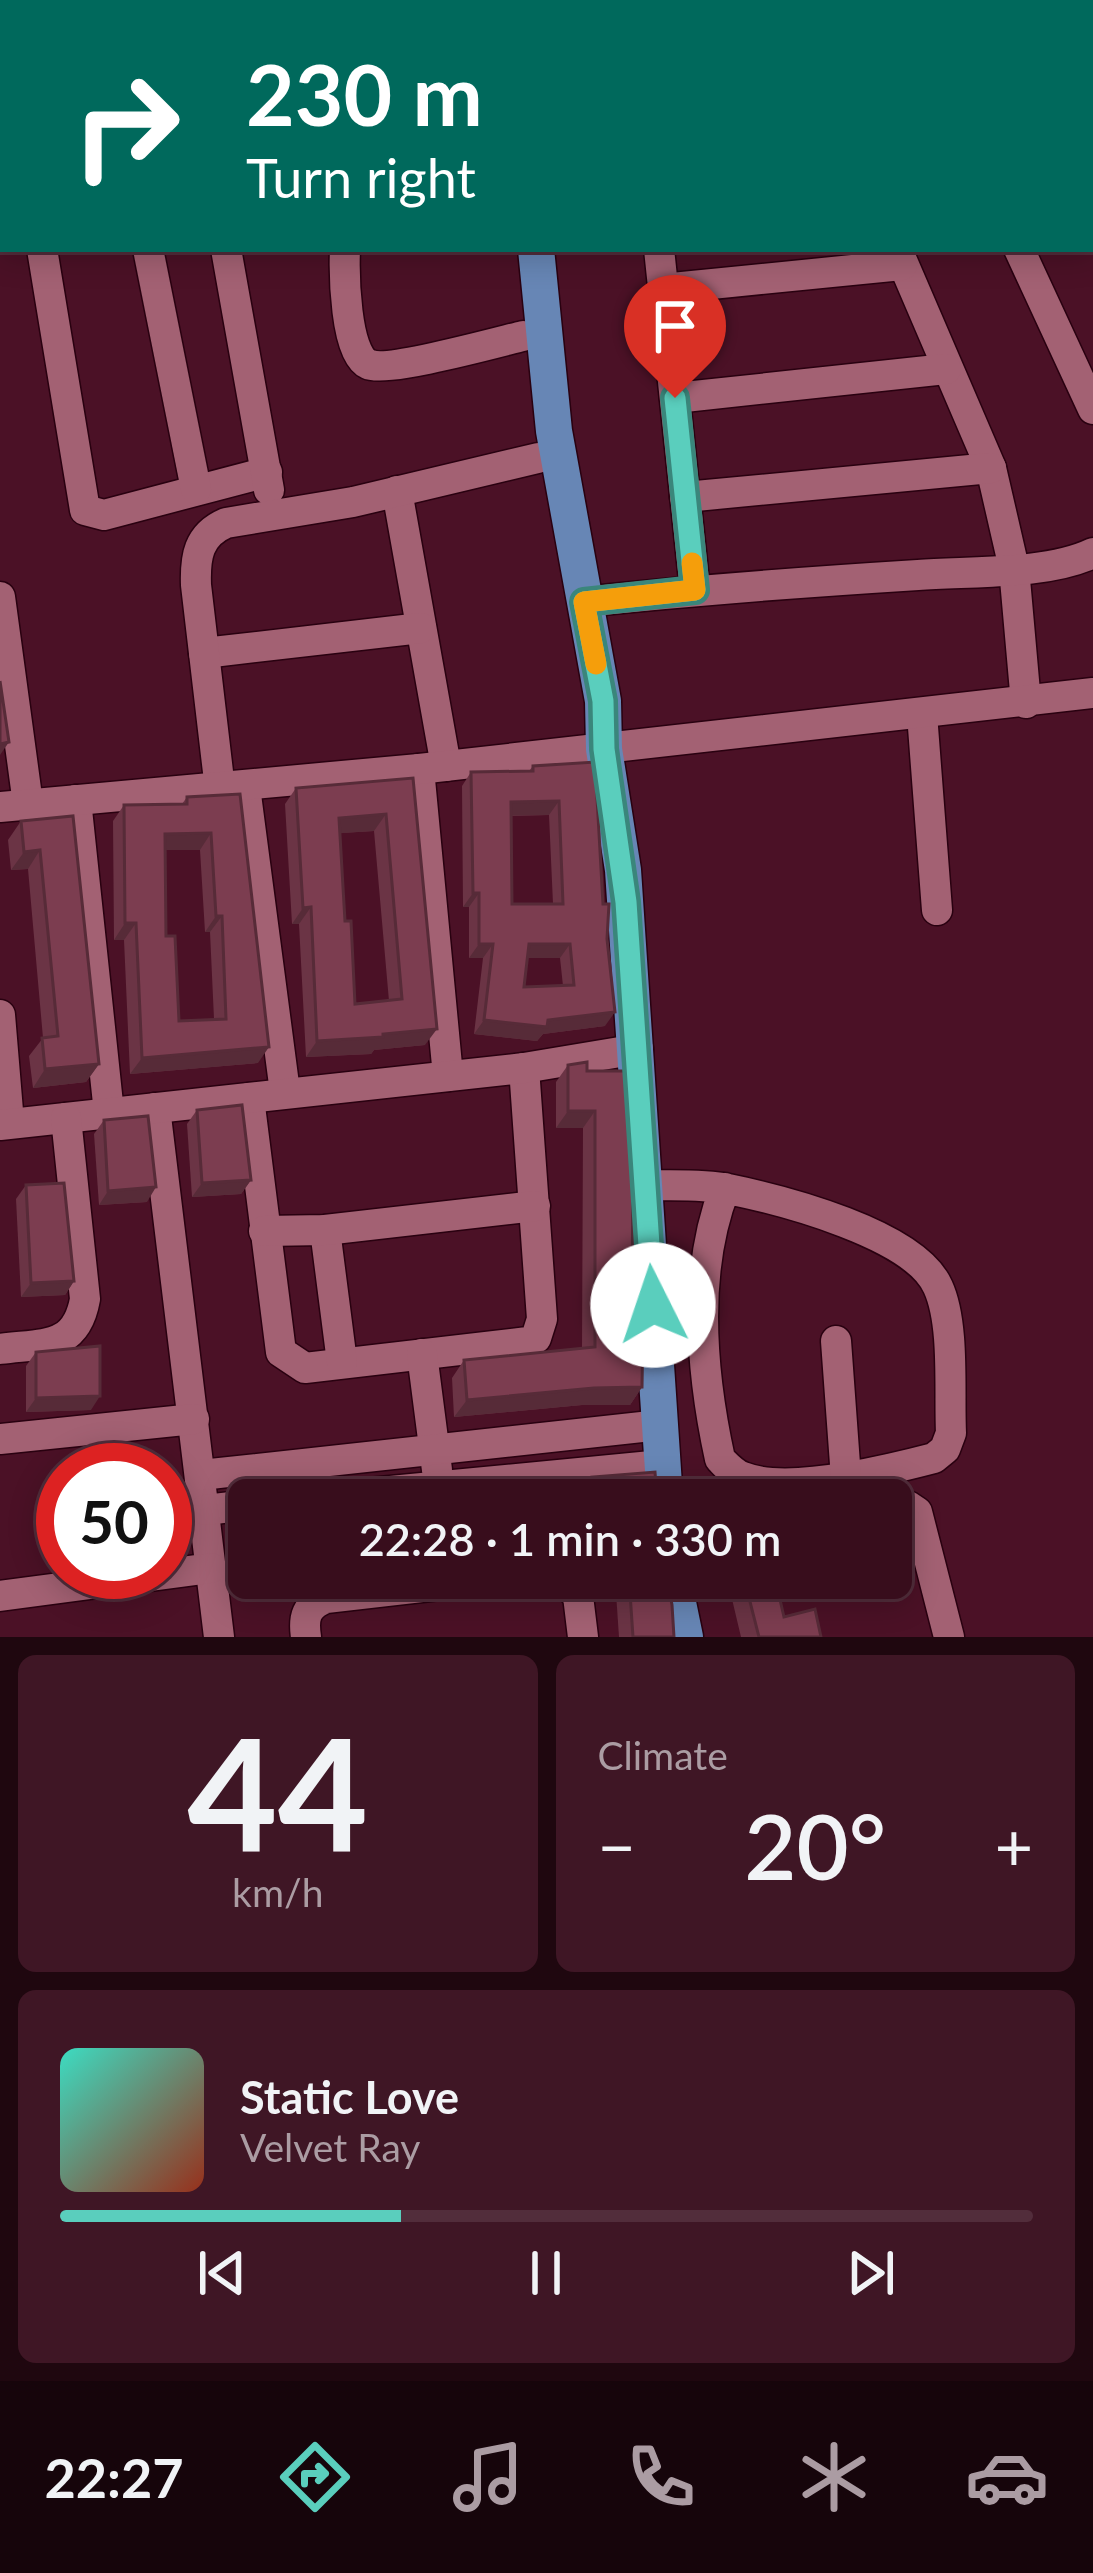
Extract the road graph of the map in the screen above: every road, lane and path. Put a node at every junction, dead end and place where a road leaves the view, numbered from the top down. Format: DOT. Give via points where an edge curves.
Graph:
graph roads {
  1 [pos="42,252"];
  2 [pos="149,252"];
  3 [pos="227,252"];
  4 [pos="345,252"];
  5 [pos="514,252"];
  6 [pos="536,252"];
  7 [pos="659,252"];
  8 [pos="1021,252"];
  9 [pos="900,257"];
  10 [pos="758,264"];
  11 [pos="662,289"];
  12 [pos="523,337"];
  13 [pos="946,369"];
  14 [pos="1084,369"];
  15 [pos="675,398"];
  16 [pos="1093,410"];
  17 [pos="538,458"];
  18 [pos="991,468"];
  19 [pos="267,472"];
  20 [pos="196,489"];
  21 [pos="397,491"];
  22 [pos="685,497"];
  23 [pos="272,514"];
  24 [pos="1093,553"];
  25 [pos="1014,568"];
  26 [pos="695,590"];
  27 [pos="0,598"];
  28 [pos="584,602"];
  29 [pos="422,628"];
  30 [pos="205,653"];
  31 [pos="1093,693"];
  32 [pos="1027,703"];
  33 [pos="922,714"];
  34 [pos="604,749"];
  35 [pos="433,768"];
  36 [pos="233,788"];
  37 [pos="76,800"];
  38 [pos="14,805"];
  39 [pos="938,910"];
  40 [pos="0,1015"];
  41 [pos="638,1049"];
  42 [pos="524,1068"];
  43 [pos="448,1076"];
  44 [pos="284,1092"];
  45 [pos="249,1098"];
  46 [pos="155,1108"];
  47 [pos="109,1113"];
  48 [pos="65,1118"];
  49 [pos="5,1124"];
  50 [pos="645,1185"];
  51 [pos="725,1188"];
  52 [pos="535,1207"];
  53 [pos="325,1230"];
  54 [pos="265,1231"];
  55 [pos="836,1341"];
  56 [pos="0,1348"];
  57 [pos="422,1354"];
  58 [pos="342,1362"];
  59 [pos="194,1419"];
  60 [pos="660,1426"];
  61 [pos="0,1439"];
  62 [pos="434,1450"];
  63 [pos="201,1474"];
  64 [pos="846,1478"];
  65 [pos="438,1479"];
  66 [pos="664,1479"];
  67 [pos="228,1507"];
  68 [pos="912,1509"];
  69 [pos="205,1510"];
  70 [pos="211,1568"];
  71 [pos="0,1596"];
  72 [pos="324,1599"];
  73 [pos="578,1599"];
  74 [pos="677,1599"];
  75 [pos="219,1637"];
  76 [pos="306,1637"];
  77 [pos="583,1637"];
  78 [pos="685,1637"];
  79 [pos="949,1637"];
  1 -- 20 [label="street" via="85,510 104,515"];
  2 -- 20 [label="street"];
  3 -- 19 [label="street"];
  4 -- 12 [label="street" via="350,322 369,365"];
  5 -- 12 [label="main road"];
  6 -- 28 [label="main road" via="554,431"];
  7 -- 11 [label="street"];
  8 -- 14 [label="street"];
  9 -- 10 [label="street"];
  9 -- 13 [label="street"];
  10 -- 11 [label="street"];
  11 -- 15 [label="street"];
  12 -- 17 [label="main road"];
  13 -- 15 [label="street"];
  13 -- 18 [label="street"];
  14 -- 16 [label="street"];
  15 -- 22 [label="street"];
  17 -- 21 [label="street"];
  17 -- 34 [label="main road" via="583,709"];
  18 -- 22 [label="street"];
  18 -- 25 [label="street"];
  19 -- 20 [label="street"];
  19 -- 23 [label="street"];
  21 -- 23 [label="street"];
  21 -- 29 [label="street"];
  22 -- 26 [label="street"];
  23 -- 30 [label="street" via="226,523 202,541 196,570"];
  24 -- 25 [label="street"];
  25 -- 26 [label="street"];
  25 -- 32 [label="street"];
  26 -- 28 [label="street"];
  27 -- 38 [label="street"];
  28 -- 34 [label="main road"];
  29 -- 30 [label="street"];
  29 -- 35 [label="street"];
  30 -- 36 [label="street"];
  31 -- 32 [label="street"];
  32 -- 33 [label="street"];
  33 -- 34 [label="street"];
  33 -- 39 [label="street"];
  34 -- 35 [label="street"];
  34 -- 41 [label="main road"];
  35 -- 36 [label="street"];
  35 -- 43 [label="street"];
  36 -- 37 [label="street"];
  36 -- 44 [label="street"];
  37 -- 38 [label="street"];
  37 -- 47 [label="street"];
  40 -- 49 [label="street"];
  41 -- 42 [label="street"];
  41 -- 50 [label="main road"];
  42 -- 43 [label="street"];
  42 -- 52 [label="street"];
  43 -- 44 [label="street"];
  44 -- 45 [label="street"];
  45 -- 46 [label="street"];
  45 -- 54 [label="street"];
  46 -- 47 [label="street"];
  46 -- 59 [label="street"];
  47 -- 48 [label="street"];
  48 -- 49 [label="street"];
  48 -- 56 [label="street" via="81,1319 54,1342"];
  50 -- 51 [label="street"];
  50 -- 60 [label="main road"];
  51 -- 64 [label="street" via="704,1258 705,1348 720,1459 744,1478"];
  51 -- 64 [label="street" via="900,1246 939,1289 951,1433 945,1449"];
  52 -- 53 [label="street"];
  52 -- 57 [label="street" via="542,1318 536,1338"];
  53 -- 54 [label="street"];
  53 -- 58 [label="street"];
  54 -- 58 [label="street" via="281,1352 304,1368"];
  55 -- 64 [label="street"];
  57 -- 58 [label="street"];
  57 -- 62 [label="street"];
  59 -- 61 [label="street"];
  59 -- 63 [label="street"];
  60 -- 62 [label="street"];
  60 -- 66 [label="main road"];
  62 -- 63 [label="street"];
  62 -- 65 [label="street"];
  63 -- 69 [label="street"];
  67 -- 69 [label="street"];
  68 -- 79 [label="street"];
  69 -- 70 [label="street"];
  70 -- 71 [label="street"];
  70 -- 75 [label="street"];
  72 -- 76 [label="street" via="304,1619"];
  73 -- 77 [label="street"];
  74 -- 78 [label="main road"];
}
